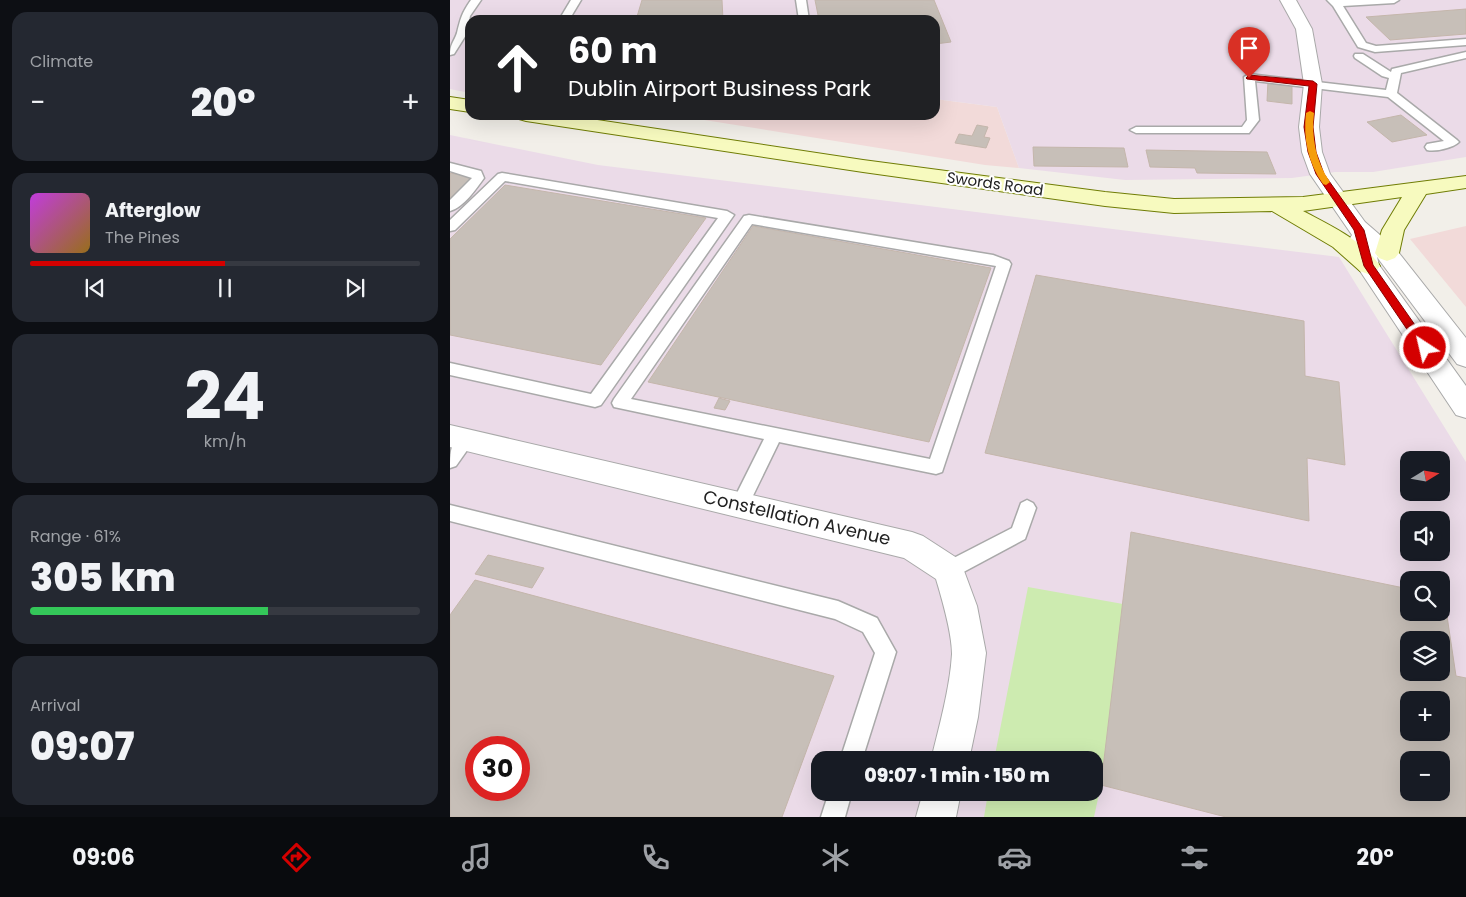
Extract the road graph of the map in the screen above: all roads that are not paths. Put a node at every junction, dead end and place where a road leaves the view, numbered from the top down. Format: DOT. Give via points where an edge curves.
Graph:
graph roads {
  1 [pos="476,0"];
  2 [pos="576,0"];
  3 [pos="801,0"];
  4 [pos="1288,0"];
  5 [pos="1394,0"];
  6 [pos="1335,2"];
  7 [pos="466,15"];
  8 [pos="567,15"];
  9 [pos="803,15"];
  10 [pos="465,16"];
  11 [pos="450,35"];
  12 [pos="461,35"];
  13 [pos="1466,42"];
  14 [pos="450,52"];
  15 [pos="1466,55"];
  16 [pos="1359,56"];
  17 [pos="1395,76"];
  18 [pos="1313,84"];
  19 [pos="1391,94"];
  20 [pos="450,103"];
  21 [pos="465,105"];
  22 [pos="559,120"];
  23 [pos="1136,130"];
  24 [pos="1431,147"];
  25 [pos="450,167"];
  26 [pos="1466,182"];
  27 [pos="1418,189"];
  28 [pos="1338,199"];
  29 [pos="1277,205"];
  30 [pos="450,207"];
  31 [pos="450,227"];
  32 [pos="1378,260"];
  33 [pos="1466,357"];
  34 [pos="453,374"];
  35 [pos="1466,408"];
  36 [pos="774,435"];
  37 [pos="455,445"];
  38 [pos="740,505"];
  39 [pos="1028,508"];
  40 [pos="450,513"];
  41 [pos="949,570"];
  42 [pos="854,751"];
  43 [pos="952,751"];
  44 [pos="838,801"];
  45 [pos="940,801"];
  46 [pos="833,817"];
  47 [pos="936,817"];
  1 -- 7 [label="lane"];
  2 -- 8 [label="lane"];
  3 -- 9 [label="lane"];
  4 -- 18 [label="street" via="1304,29"];
  5 -- 6 [label="lane"];
  6 -- 13 [label="lane" via="1362,45 1375,49"];
  10 -- 12 [label="lane"];
  11 -- 12 [label="lane"];
  12 -- 14 [label="lane"];
  15 -- 17 [label="lane" via="1396,71"];
  16 -- 17 [label="lane" via="1386,74"];
  17 -- 19 [label="lane"];
  18 -- 19 [label="lane"];
  18 -- 23 [label="lane" via="1249,78 1253,120 1245,131"];
  18 -- 28 [label="street" via="1308,127 1312,152 1320,174"];
  19 -- 24 [label="lane" via="1453,142"];
  20 -- 21 [label="main road"];
  22 -- 29 [label="main road, Swords Road" via="1105,199 1174,206"];
  25 -- 30 [label="lane" via="477,174 478,178"];
  26 -- 27 [label="main road, Swords Road"];
  27 -- 28 [label="main road, Swords Road"];
  27 -- 32 [label="main road"];
  28 -- 29 [label="main road, Swords Road"];
  28 -- 32 [label="street"];
  29 -- 32 [label="main road"];
  31 -- 34 [label="lane" via="502,177 727,215 595,401"];
  32 -- 33 [label="street"];
  32 -- 35 [label="street"];
  36 -- 36 [label="lane" via="936,467 1004,264 748,219 620,403"];
  36 -- 38 [label="lane"];
  37 -- 38 [label="street, Constellation Avenue"];
  38 -- 41 [label="street, Constellation Avenue" via="912,546"];
  39 -- 41 [label="lane" via="1019,533"];
  40 -- 42 [label="lane" via="838,610 870,626 886,652"];
  41 -- 43 [label="street" via="969,653"];
  44 -- 46 [label="lane"];
  45 -- 47 [label="street"];
}
